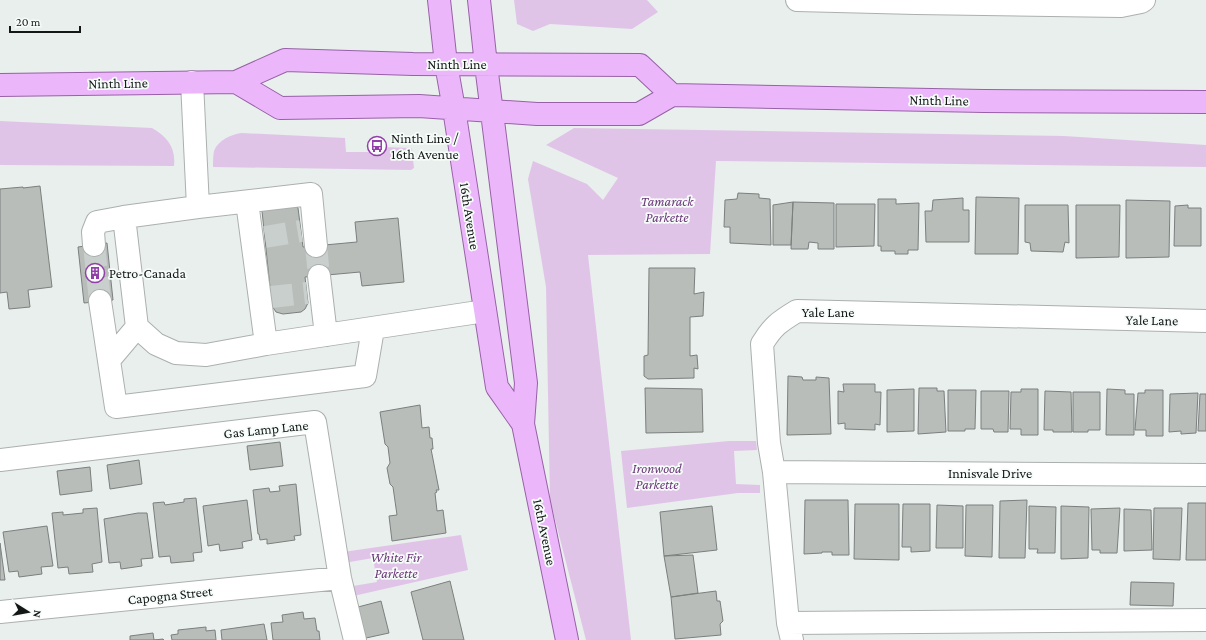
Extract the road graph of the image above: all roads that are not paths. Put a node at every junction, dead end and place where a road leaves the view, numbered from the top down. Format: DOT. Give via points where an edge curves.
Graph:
graph roads {
  1 [pos="439,0"];
  2 [pos="479,0"];
  3 [pos="797,0"];
  4 [pos="1144,0"];
  5 [pos="916,2"];
  6 [pos="446,64"];
  7 [pos="486,65"];
  8 [pos="192,82"];
  9 [pos="236,82"];
  10 [pos="0,85"];
  11 [pos="672,95"];
  12 [pos="1206,102"];
  13 [pos="454,109"];
  14 [pos="492,112"];
  15 [pos="247,202"];
  16 [pos="198,207"];
  17 [pos="124,217"];
  18 [pos="310,236"];
  19 [pos="94,245"];
  20 [pos="315,287"];
  21 [pos="100,301"];
  22 [pos="485,311"];
  23 [pos="1206,321"];
  24 [pos="137,327"];
  25 [pos="373,329"];
  26 [pos="326,335"];
  27 [pos="266,344"];
  28 [pos="110,359"];
  29 [pos="523,424"];
  30 [pos="0,460"];
  31 [pos="774,472"];
  32 [pos="1206,475"];
  33 [pos="340,578"];
  34 [pos="0,612"];
  35 [pos="1206,620"];
  36 [pos="790,631"];
  37 [pos="355,640"];
  38 [pos="567,640"];
  1 -- 6 [label="main road, 16th Avenue"];
  2 -- 7 [label="main road, 16th Avenue"];
  3 -- 5 [label="street"];
  4 -- 5 [label="street" via="1121,6"];
  6 -- 7 [label="main road, Ninth Line"];
  6 -- 9 [label="main road, Ninth Line" via="285,60"];
  6 -- 13 [label="main road, 16th Avenue"];
  7 -- 11 [label="main road, Ninth Line" via="640,65"];
  7 -- 14 [label="main road, 16th Avenue"];
  8 -- 9 [label="main road, Ninth Line"];
  8 -- 10 [label="main road, Ninth Line"];
  8 -- 16 [label="street"];
  9 -- 13 [label="main road" via="280,108 419,106"];
  11 -- 12 [label="main road, Ninth Line"];
  11 -- 14 [label="main road" via="639,114"];
  13 -- 14 [label="main road"];
  13 -- 22 [label="main road, 16th Avenue"];
  14 -- 29 [label="main road, 16th Avenue" via="526,383"];
  15 -- 16 [label="street"];
  15 -- 18 [label="street" via="311,194"];
  15 -- 27 [label="street" via="258,238 265,297"];
  16 -- 17 [label="street"];
  17 -- 19 [label="street" via="97,222"];
  17 -- 24 [label="street"];
  20 -- 26 [label="street"];
  21 -- 28 [label="street"];
  22 -- 25 [label="street"];
  22 -- 29 [label="main road, 16th Avenue" via="497,387"];
  23 -- 31 [label="street, Yale Lane" via="798,311 770,331 762,344 769,442"];
  24 -- 27 [label="street" via="156,344 176,353 206,355"];
  24 -- 28 [label="street"];
  25 -- 26 [label="street"];
  25 -- 28 [label="street" via="365,376 116,407"];
  26 -- 27 [label="street"];
  29 -- 38 [label="main road, 16th Avenue"];
  30 -- 33 [label="street, Gas Lamp Lane" via="315,422"];
  31 -- 32 [label="street, Innisvale Drive"];
  31 -- 36 [label="street, Yale Lane"];
  33 -- 34 [label="street, Capogna Street"];
  33 -- 37 [label="street, Gas Lamp Lane"];
  35 -- 36 [label="street"];
}
